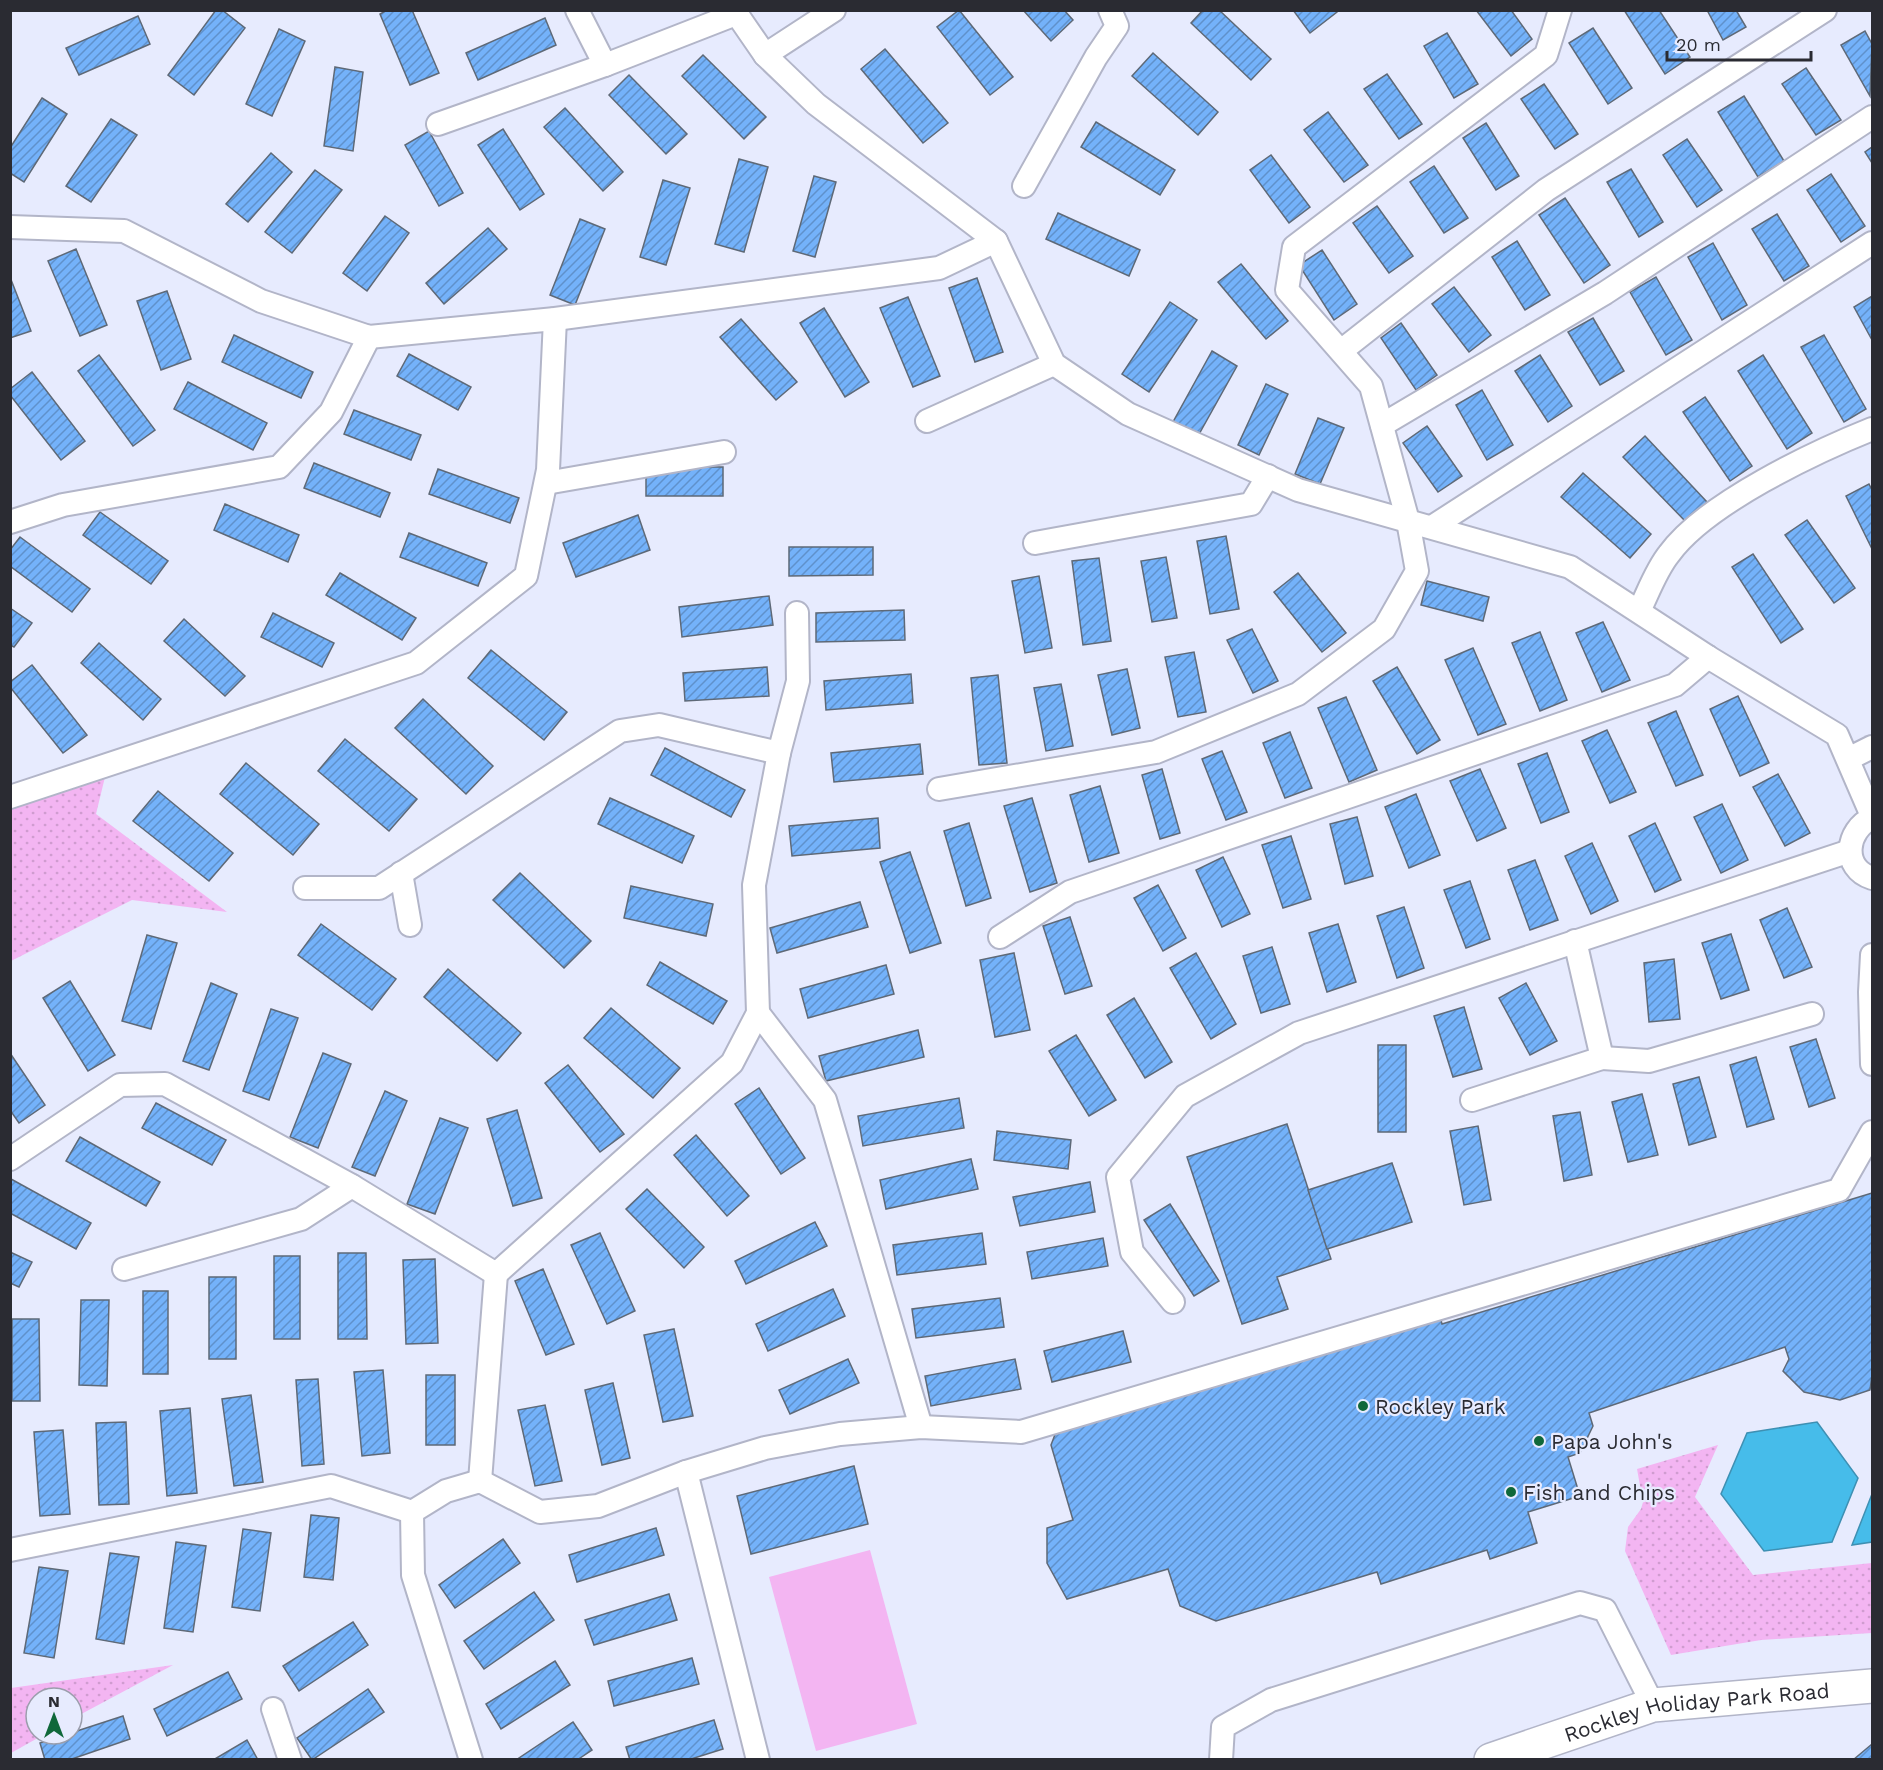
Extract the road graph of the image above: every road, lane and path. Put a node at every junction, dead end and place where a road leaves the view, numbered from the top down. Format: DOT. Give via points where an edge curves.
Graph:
graph roads {
  1 [pos="577,10"];
  2 [pos="834,10"];
  3 [pos="1110,10"];
  4 [pos="1560,10"];
  5 [pos="1825,10"];
  6 [pos="735,12"];
  7 [pos="765,55"];
  8 [pos="605,65"];
  9 [pos="1872,117"];
  10 [pos="438,124"];
  11 [pos="1024,186"];
  12 [pos="10,227"];
  13 [pos="996,241"];
  14 [pos="1872,243"];
  15 [pos="555,319"];
  16 [pos="369,337"];
  17 [pos="1341,351"];
  18 [pos="1054,364"];
  19 [pos="927,421"];
  20 [pos="1382,425"];
  21 [pos="1872,429"];
  22 [pos="724,452"];
  23 [pos="1268,477"];
  24 [pos="546,483"];
  25 [pos="1408,521"];
  26 [pos="10,522"];
  27 [pos="1432,528"];
  28 [pos="1035,543"];
  29 [pos="1639,611"];
  30 [pos="797,613"];
  31 [pos="1708,657"];
  32 [pos="1872,747"];
  33 [pos="779,753"];
  34 [pos="1848,759"];
  35 [pos="939,789"];
  36 [pos="10,797"];
  37 [pos="1872,817"];
  38 [pos="1850,851"];
  39 [pos="401,873"];
  40 [pos="1872,878"];
  41 [pos="305,888"];
  42 [pos="410,925"];
  43 [pos="1000,937"];
  44 [pos="1575,941"];
  45 [pos="1872,955"];
  46 [pos="759,1013"];
  47 [pos="1812,1014"];
  48 [pos="1602,1058"];
  49 [pos="1872,1064"];
  50 [pos="1472,1100"];
  51 [pos="1872,1132"];
  52 [pos="10,1159"];
  53 [pos="352,1186"];
  54 [pos="124,1269"];
  55 [pos="496,1274"];
  56 [pos="1173,1302"];
  57 [pos="921,1427"];
  58 [pos="686,1472"];
  59 [pos="480,1480"];
  60 [pos="412,1512"];
  61 [pos="10,1550"];
  62 [pos="1872,1686"];
  63 [pos="1653,1705"];
  64 [pos="273,1709"];
  65 [pos="290,1760"];
  66 [pos="471,1760"];
  67 [pos="758,1760"];
  68 [pos="1221,1760"];
  69 [pos="1491,1760"];
  1 -- 8 [label="lane"];
  2 -- 7 [label="lane"];
  3 -- 11 [label="lane" via="1117,26"];
  4 -- 17 [label="lane" via="1546,55 1294,247 1287,290"];
  5 -- 17 [label="lane" via="1546,190"];
  6 -- 7 [label="lane"];
  6 -- 8 [label="lane"];
  7 -- 13 [label="lane" via="816,104"];
  8 -- 10 [label="lane"];
  9 -- 20 [label="lane" via="1605,293"];
  12 -- 16 [label="lane" via="124,231 261,301"];
  13 -- 15 [label="lane" via="939,268"];
  13 -- 18 [label="lane"];
  14 -- 27 [label="lane"];
  15 -- 16 [label="lane"];
  15 -- 24 [label="lane"];
  16 -- 26 [label="lane" via="331,412 279,467 63,505"];
  17 -- 20 [label="lane" via="1371,386"];
  18 -- 19 [label="lane"];
  18 -- 23 [label="lane" via="1128,414"];
  20 -- 25 [label="lane"];
  21 -- 29 [label="lane" via="1790,467 1697,524 1668,554"];
  22 -- 24 [label="lane"];
  23 -- 25 [label="lane" via="1298,490"];
  23 -- 28 [label="lane" via="1251,504"];
  24 -- 36 [label="lane" via="526,576 416,663"];
  25 -- 27 [label="lane"];
  25 -- 35 [label="lane" via="1417,570 1384,629 1298,694 1156,752"];
  27 -- 29 [label="lane" via="1570,567"];
  29 -- 31 [label="lane"];
  30 -- 33 [label="lane" via="798,681"];
  31 -- 34 [label="lane" via="1837,735"];
  31 -- 43 [label="lane" via="1675,685 1070,892"];
  32 -- 34 [label="lane"];
  33 -- 39 [label="lane" via="659,725 620,731"];
  33 -- 46 [label="lane" via="754,885"];
  34 -- 37 [label="lane"];
  37 -- 38 [label="lane" via="1855,831"];
  38 -- 40 [label="lane" via="1859,870"];
  38 -- 44 [label="lane"];
  39 -- 41 [label="lane" via="379,888"];
  39 -- 42 [label="lane"];
  44 -- 48 [label="lane"];
  44 -- 56 [label="lane" via="1299,1034 1185,1096 1118,1177 1132,1252"];
  45 -- 49 [label="lane"];
  46 -- 55 [label="lane" via="732,1063"];
  46 -- 57 [label="lane" via="825,1100"];
  47 -- 48 [label="lane" via="1649,1061"];
  48 -- 50 [label="lane"];
  51 -- 57 [label="lane" via="1839,1190 1020,1432"];
  52 -- 53 [label="lane" via="120,1085 165,1084"];
  53 -- 54 [label="lane" via="301,1219"];
  53 -- 55 [label="lane"];
  55 -- 59 [label="lane"];
  57 -- 58 [label="lane" via="840,1434 765,1448"];
  58 -- 59 [label="lane" via="598,1506 540,1512"];
  58 -- 67 [label="lane"];
  59 -- 60 [label="lane" via="446,1491"];
  60 -- 61 [label="lane" via="331,1486"];
  60 -- 66 [label="lane" via="413,1575"];
  62 -- 63 [label="street, Rockley Holiday Park Road"];
  63 -- 68 [label="lane" via="1605,1610 1580,1603 1271,1700 1223,1727"];
  63 -- 69 [label="street, Rockley Holiday Park Road"];
  64 -- 65 [label="lane"];
}
